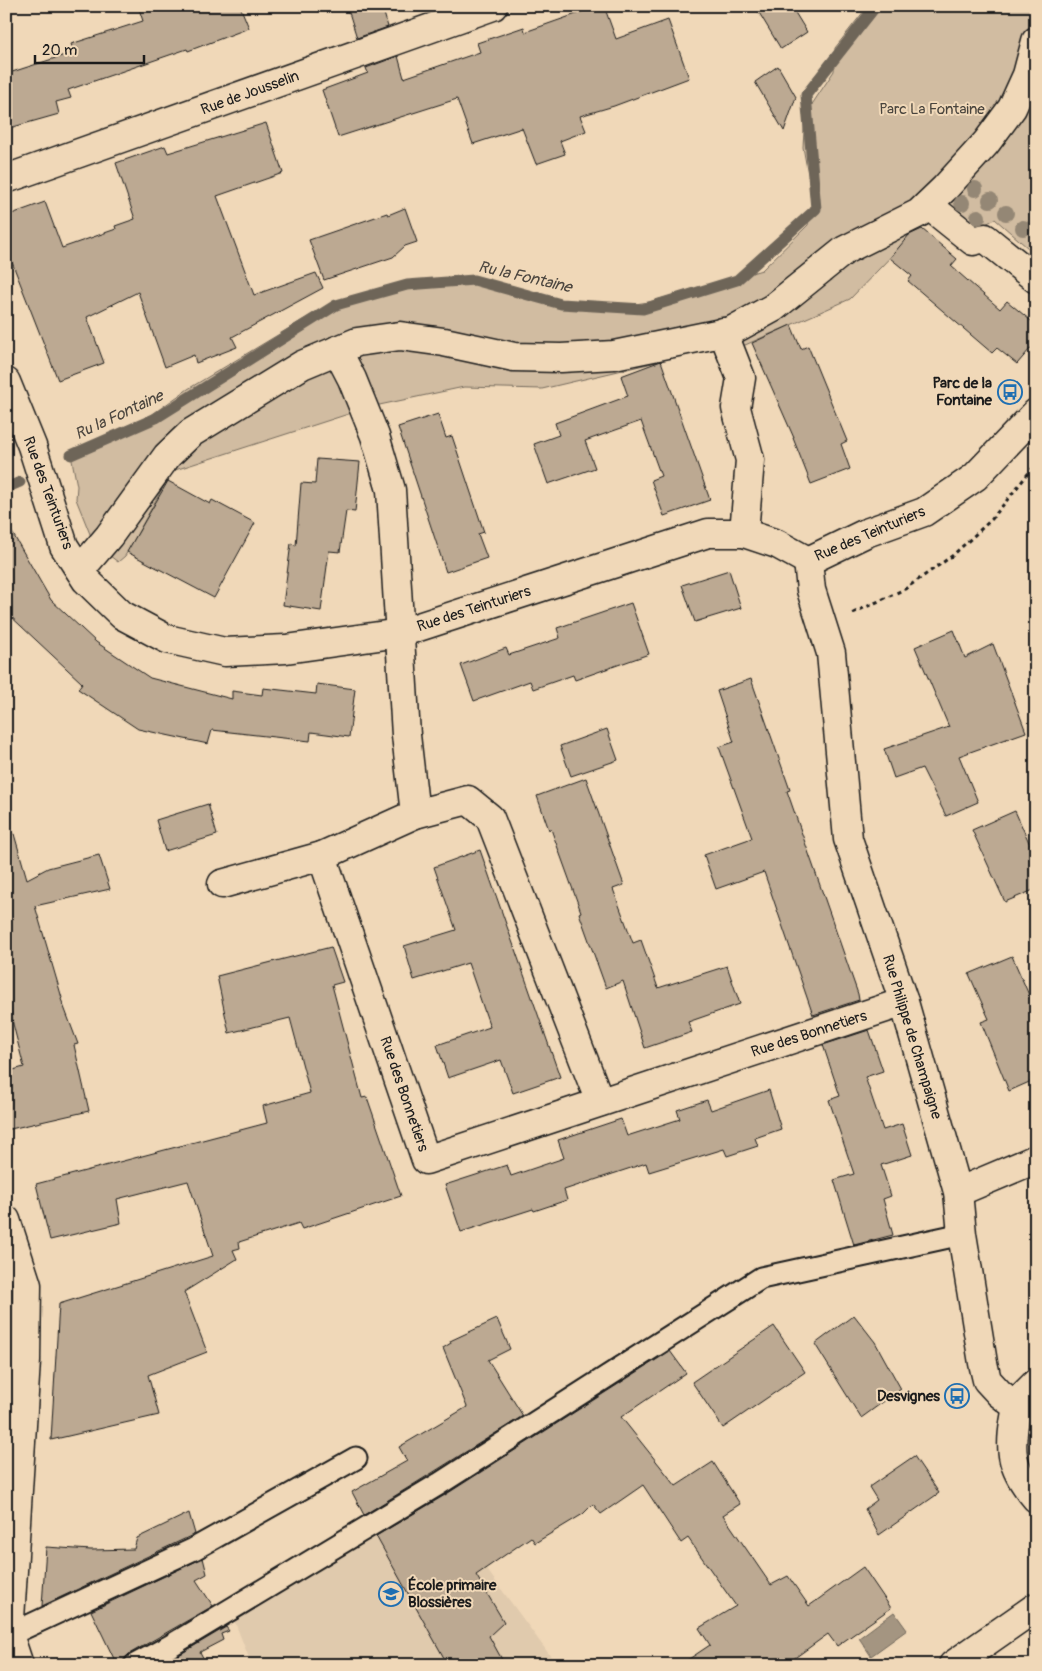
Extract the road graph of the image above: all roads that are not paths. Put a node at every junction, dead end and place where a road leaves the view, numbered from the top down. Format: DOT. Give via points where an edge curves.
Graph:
graph roads {
  1 [pos="493,6"];
  2 [pos="1034,54"];
  3 [pos="6,179"];
  4 [pos="928,205"];
  5 [pos="1036,279"];
  6 [pos="723,332"];
  7 [pos="338,350"];
  8 [pos="6,382"];
  9 [pos="1036,412"];
  10 [pos="744,533"];
  11 [pos="808,561"];
  12 [pos="80,570"];
  13 [pos="400,633"];
  14 [pos="415,814"];
  15 [pos="322,856"];
  16 [pos="222,884"];
  17 [pos="904,1002"];
  18 [pos="600,1102"];
  19 [pos="1036,1159"];
  20 [pos="958,1192"];
  21 [pos="6,1220"];
  22 [pos="962,1234"];
  23 [pos="1036,1383"];
  24 [pos="1017,1408"];
  25 [pos="356,1458"];
  26 [pos="1036,1498"];
  27 [pos="1036,1608"];
  28 [pos="10,1635"];
  29 [pos="19,1665"];
  30 [pos="135,1665"];
  31 [pos="953,1665"];
  1 -- 3 [label="street, Rue de Jousselin"];
  2 -- 4 [label="street" via="1012,108 986,143"];
  4 -- 5 [label="street" via="973,241 985,238"];
  4 -- 6 [label="street" via="919,213 844,250 773,308 731,331"];
  6 -- 7 [label="street" via="614,355 561,358 514,357 400,336 357,342"];
  6 -- 10 [label="street" via="741,378 736,408 750,460"];
  7 -- 12 [label="street" via="302,364 191,433 167,456"];
  7 -- 13 [label="street" via="375,436 391,490"];
  8 -- 12 [label="street, Rue des Teinturiers" via="36,459 64,546"];
  9 -- 11 [label="street, Rue des Teinturiers" via="975,477 924,512 866,533"];
  10 -- 11 [label="street, Rue des Teinturiers" via="777,544"];
  10 -- 13 [label="street, Rue des Teinturiers" via="708,534"];
  11 -- 17 [label="street, Rue Philippe de Champaigne" via="811,590 831,653 848,839"];
  12 -- 13 [label="street, Rue des Teinturiers" via="122,615 167,639 225,652 286,649"];
  13 -- 14 [label="street"];
  14 -- 15 [label="street"];
  14 -- 18 [label="street" via="468,800 490,818"];
  15 -- 16 [label="street"];
  15 -- 18 [label="street, Rue des Bonnetiers" via="426,1160"];
  17 -- 18 [label="street, Rue des Bonnetiers"];
  17 -- 20 [label="street, Rue Philippe de Champaigne"];
  19 -- 20 [label="street"];
  20 -- 22 [label="street, Rue Philippe de Champaigne"];
  21 -- 28 [label="street" via="27,1285 26,1361"];
  22 -- 24 [label="street, Rue Philippe de Champaigne" via="987,1380"];
  22 -- 30 [label="lane" via="761,1278 439,1484"];
  23 -- 24 [label="street"];
  24 -- 26 [label="street" via="1011,1442 1013,1460 1020,1477"];
  25 -- 28 [label="lane" via="194,1548"];
  27 -- 31 [label="street"];
  28 -- 29 [label="street"];
}
